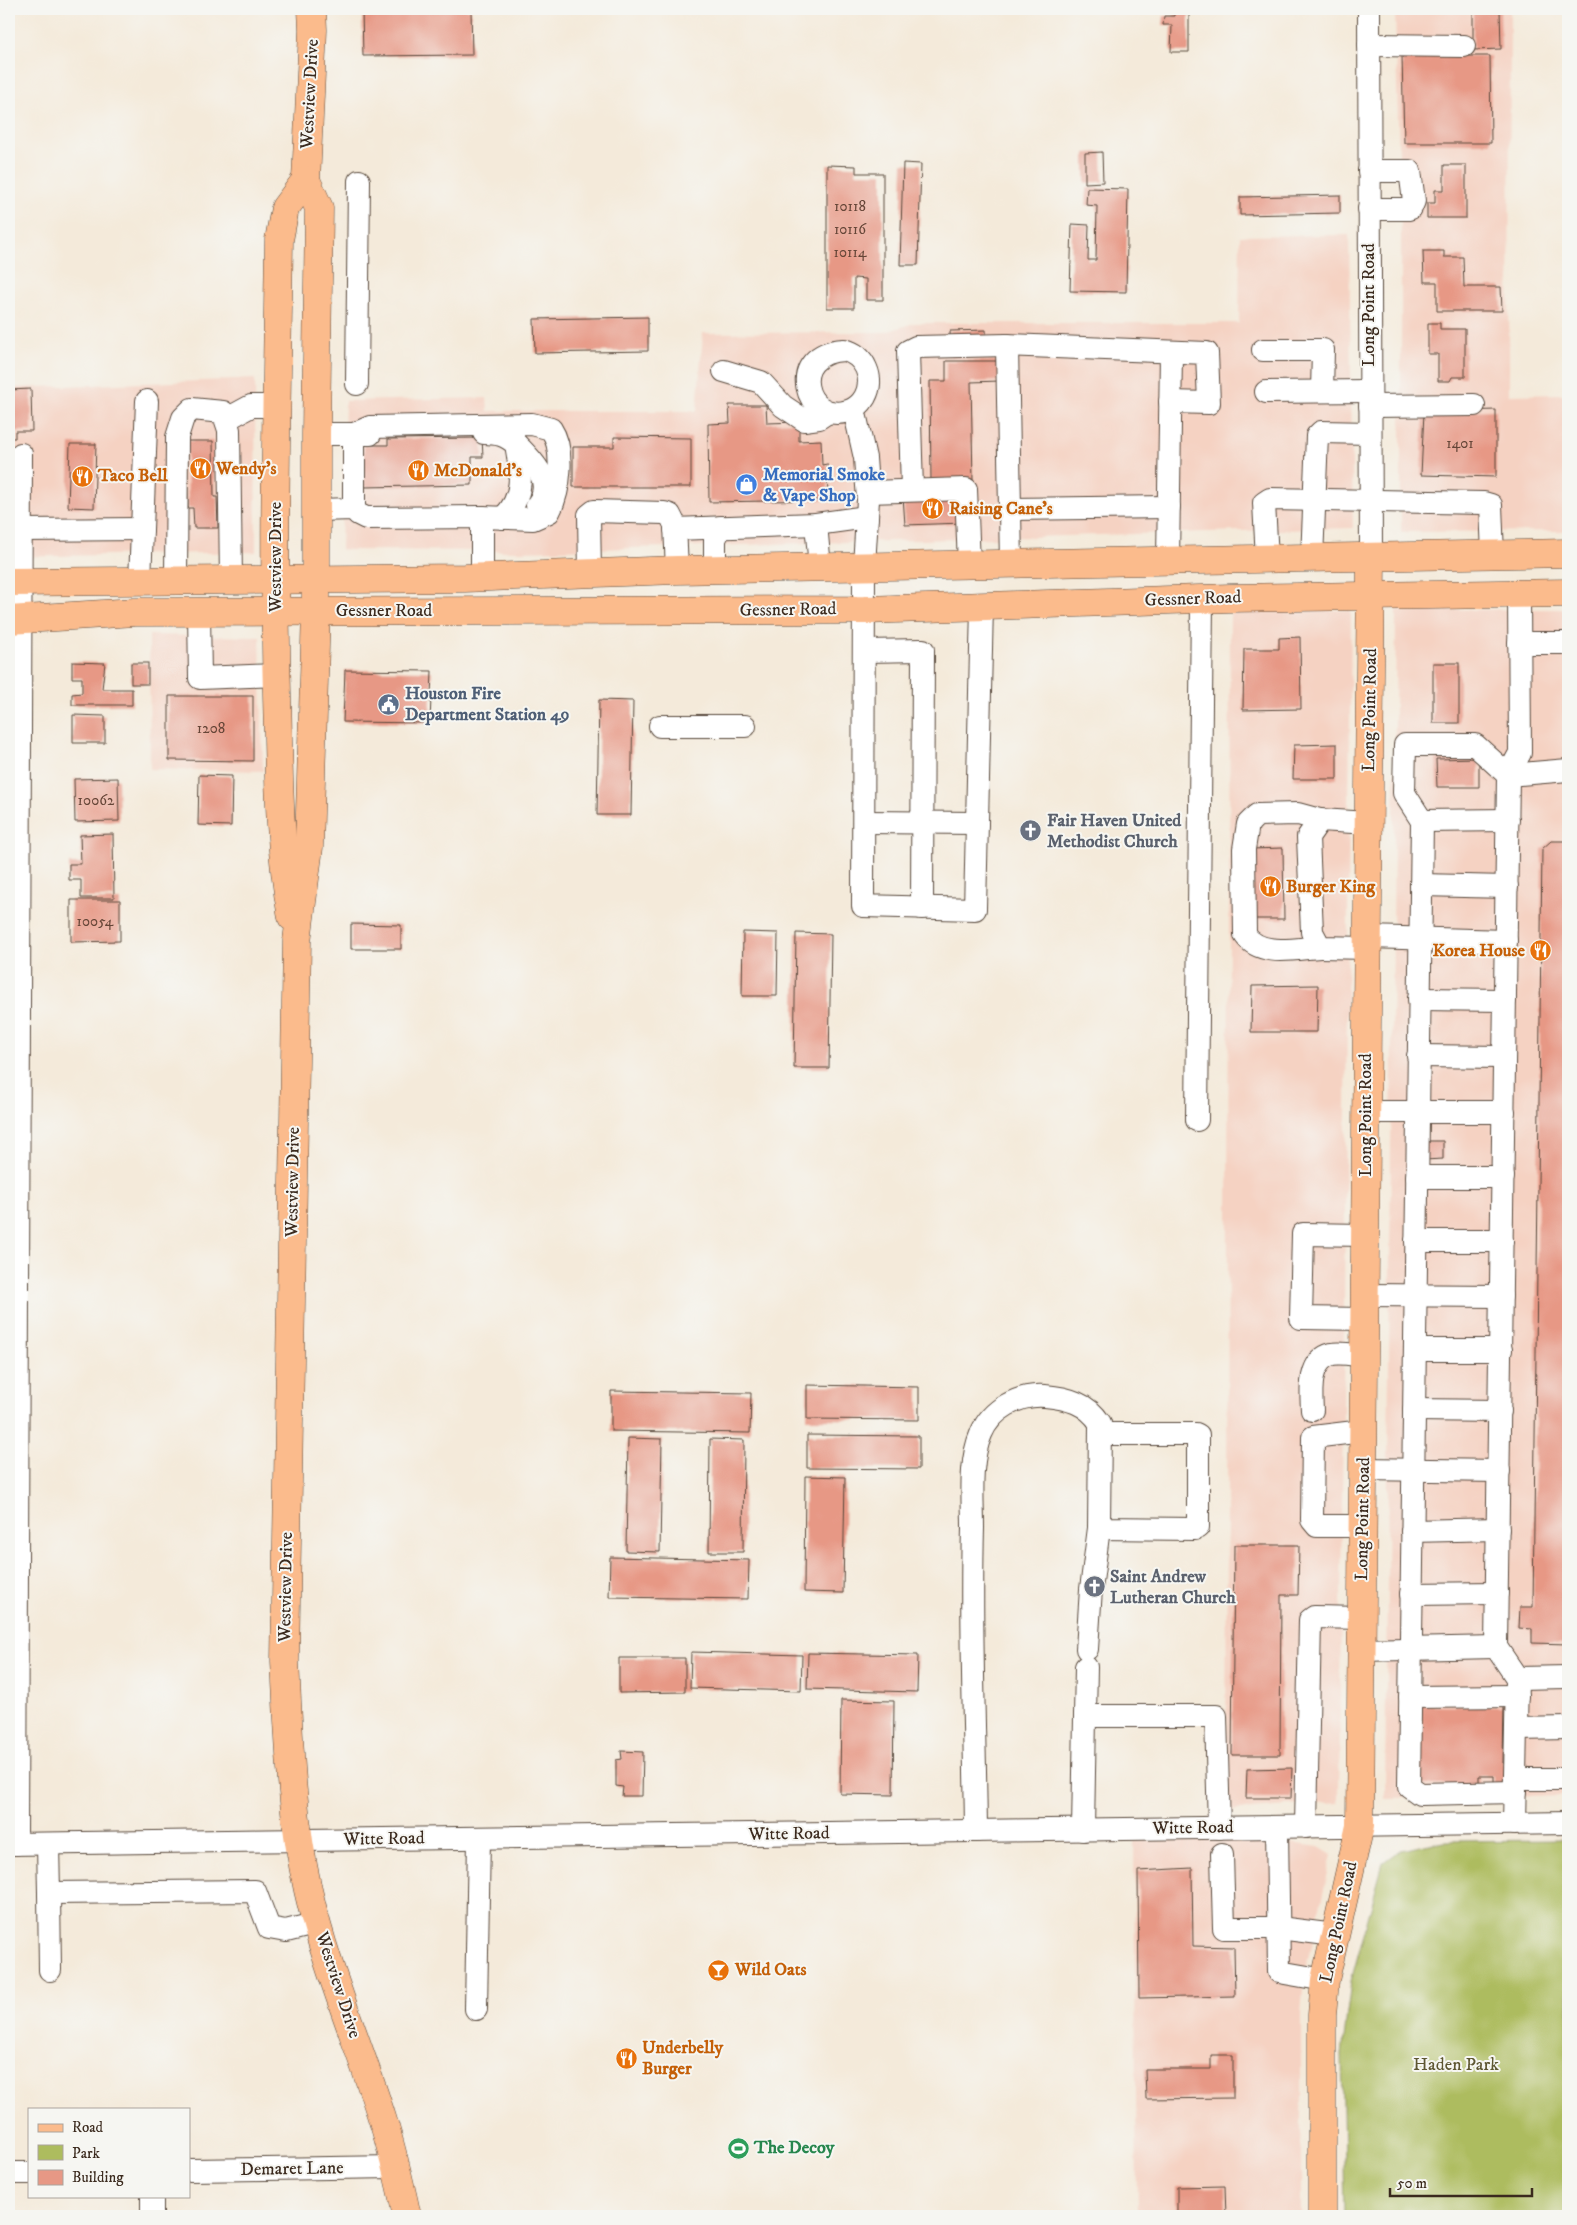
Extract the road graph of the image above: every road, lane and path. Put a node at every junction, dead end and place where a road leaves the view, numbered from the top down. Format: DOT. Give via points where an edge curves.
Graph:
graph roads {
  1 [pos="312,9"];
  2 [pos="1369,9"];
  3 [pos="1369,45"];
  4 [pos="1464,46"];
  5 [pos="1368,171"];
  6 [pos="306,180"];
  7 [pos="359,181"];
  8 [pos="1368,209"];
  9 [pos="1007,345"];
  10 [pos="1263,350"];
  11 [pos="1171,353"];
  12 [pos="724,371"];
  13 [pos="357,384"];
  14 [pos="1322,391"];
  15 [pos="1266,392"];
  16 [pos="1370,398"];
  17 [pos="147,401"];
  18 [pos="1170,402"];
  19 [pos="1474,404"];
  20 [pos="277,406"];
  21 [pos="854,409"];
  22 [pos="828,412"];
  23 [pos="227,419"];
  24 [pos="1370,433"];
  25 [pos="316,434"];
  26 [pos="354,434"];
  27 [pos="21,454"];
  28 [pos="912,490"];
  29 [pos="868,492"];
  30 [pos="1314,499"];
  31 [pos="1371,499"];
  32 [pos="1169,506"];
  33 [pos="354,509"];
  34 [pos="1010,509"];
  35 [pos="316,510"];
  36 [pos="499,515"];
  37 [pos="867,517"];
  38 [pos="816,524"];
  39 [pos="721,527"];
  40 [pos="142,528"];
  41 [pos="675,529"];
  42 [pos="21,530"];
  43 [pos="1568,553"];
  44 [pos="1493,555"];
  45 [pos="1371,558"];
  46 [pos="1267,559"];
  47 [pos="1312,559"];
  48 [pos="1168,560"];
  49 [pos="969,564"];
  50 [pos="1011,564"];
  51 [pos="864,566"];
  52 [pos="820,567"];
  53 [pos="715,569"];
  54 [pos="677,570"];
  55 [pos="619,572"];
  56 [pos="590,573"];
  57 [pos="482,578"];
  58 [pos="387,579"];
  59 [pos="231,580"];
  60 [pos="276,580"];
  61 [pos="316,580"];
  62 [pos="140,581"];
  63 [pos="176,581"];
  64 [pos="15,582"];
  65 [pos="1568,593"];
  66 [pos="1519,594"];
  67 [pos="1371,596"];
  68 [pos="1202,599"];
  69 [pos="982,606"];
  70 [pos="865,610"];
  71 [pos="275,611"];
  72 [pos="316,611"];
  73 [pos="387,611"];
  74 [pos="199,612"];
  75 [pos="619,612"];
  76 [pos="15,620"];
  77 [pos="1519,643"];
  78 [pos="1568,643"];
  79 [pos="865,651"];
  80 [pos="277,675"];
  81 [pos="660,726"];
  82 [pos="745,726"];
  83 [pos="1568,770"];
  84 [pos="1508,775"];
  85 [pos="1370,793"];
  86 [pos="1404,793"];
  87 [pos="1320,820"];
  88 [pos="1508,820"];
  89 [pos="1422,821"];
  90 [pos="864,822"];
  91 [pos="922,822"];
  92 [pos="977,823"];
  93 [pos="1369,823"];
  94 [pos="1421,885"];
  95 [pos="1506,887"];
  96 [pos="922,908"];
  97 [pos="1420,938"];
  98 [pos="297,941"];
  99 [pos="1506,941"];
  100 [pos="1368,943"];
  101 [pos="1320,947"];
  102 [pos="1419,999"];
  103 [pos="1505,1000"];
  104 [pos="1418,1056"];
  105 [pos="1504,1057"];
  106 [pos="1366,1112"];
  107 [pos="1418,1112"];
  108 [pos="1504,1112"];
  109 [pos="1197,1120"];
  110 [pos="1417,1177"];
  111 [pos="1503,1177"];
  112 [pos="1365,1235"];
  113 [pos="1416,1241"];
  114 [pos="1502,1241"];
  115 [pos="1415,1295"];
  116 [pos="1501,1296"];
  117 [pos="1365,1307"];
  118 [pos="1414,1350"];
  119 [pos="1501,1350"];
  120 [pos="1364,1356"];
  121 [pos="1312,1410"];
  122 [pos="1414,1410"];
  123 [pos="1500,1411"];
  124 [pos="1364,1431"];
  125 [pos="1101,1434"];
  126 [pos="1363,1469"];
  127 [pos="1413,1470"];
  128 [pos="1499,1471"];
  129 [pos="12,1512"];
  130 [pos="1362,1526"];
  131 [pos="1099,1528"];
  132 [pos="1498,1529"];
  133 [pos="1412,1530"];
  134 [pos="1497,1593"];
  135 [pos="1411,1594"];
  136 [pos="1362,1618"];
  137 [pos="1496,1647"];
  138 [pos="1361,1650"];
  139 [pos="1410,1650"];
  140 [pos="1568,1677"];
  141 [pos="1517,1687"];
  142 [pos="1410,1697"];
  143 [pos="1084,1716"];
  144 [pos="1568,1728"];
  145 [pos="1516,1729"];
  146 [pos="1568,1779"];
  147 [pos="1515,1786"];
  148 [pos="1568,1823"];
  149 [pos="1514,1824"];
  150 [pos="1360,1826"];
  151 [pos="1277,1827"];
  152 [pos="1306,1827"];
  153 [pos="1219,1828"];
  154 [pos="1083,1830"];
  155 [pos="976,1831"];
  156 [pos="479,1838"];
  157 [pos="298,1840"];
  158 [pos="12,1844"];
  159 [pos="48,1844"];
  160 [pos="1222,1854"];
  161 [pos="49,1893"];
  162 [pos="318,1923"];
  163 [pos="1279,1928"];
  164 [pos="1335,1935"];
  165 [pos="50,1970"];
  166 [pos="1325,1980"];
  167 [pos="476,2009"];
  168 [pos="396,2167"];
  169 [pos="190,2170"];
  170 [pos="9,2173"];
  171 [pos="28,2173"];
  172 [pos="152,2198"];
  173 [pos="152,2216"];
  174 [pos="407,2216"];
  175 [pos="1322,2216"];
  1 -- 6 [label="main road, Westview Drive"];
  2 -- 3 [label="street, Long Point Road"];
  3 -- 4 [label="street"];
  3 -- 5 [label="street, Long Point Road"];
  5 -- 8 [label="street, Long Point Road"];
  5 -- 8 [label="street" via="1410,171 1414,201 1408,209"];
  6 -- 20 [label="main road, Westview Drive" via="285,208 279,240"];
  6 -- 25 [label="main road, Westview Drive" via="319,208"];
  7 -- 13 [label="street"];
  8 -- 16 [label="street, Long Point Road"];
  9 -- 11 [label="street"];
  9 -- 28 [label="street" via="916,347 908,351"];
  9 -- 34 [label="street"];
  10 -- 14 [label="street" via="1324,350"];
  11 -- 18 [label="street"];
  11 -- 18 [label="street" via="1207,353 1209,403"];
  12 -- 22 [label="street" via="761,382 783,406 804,420 820,418"];
  14 -- 15 [label="street"];
  14 -- 16 [label="street"];
  16 -- 19 [label="street"];
  16 -- 24 [label="street, Long Point Road"];
  17 -- 40 [label="street"];
  18 -- 32 [label="street"];
  20 -- 23 [label="street" via="251,406"];
  20 -- 60 [label="main road, Westview Drive"];
  21 -- 22 [label="street" via="842,413"];
  21 -- 22 [label="street" via="868,390 870,379 867,369 854,352 830,351 818,356 809,367 806,380 816,405"];
  21 -- 29 [label="street" via="866,458"];
  23 -- 59 [label="street"];
  23 -- 63 [label="street" via="216,410 192,409 178,426"];
  24 -- 30 [label="street" via="1321,432 1316,436"];
  24 -- 31 [label="street, Long Point Road"];
  25 -- 26 [label="street"];
  25 -- 35 [label="main road, Westview Drive"];
  26 -- 33 [label="street"];
  26 -- 36 [label="street" via="497,433 507,436 516,444 519,491"];
  26 -- 36 [label="street" via="370,427 532,424 551,429 558,445 558,490 549,512 533,520"];
  27 -- 42 [label="street"];
  28 -- 29 [label="street"];
  28 -- 49 [label="street" via="966,489"];
  29 -- 37 [label="street"];
  30 -- 31 [label="street"];
  30 -- 46 [label="street" via="1270,498 1264,503"];
  30 -- 47 [label="street"];
  31 -- 44 [label="street" via="1491,505"];
  31 -- 45 [label="street, Long Point Road"];
  32 -- 34 [label="street"];
  32 -- 48 [label="street"];
  33 -- 35 [label="street"];
  33 -- 36 [label="street" via="366,518"];
  34 -- 50 [label="street"];
  35 -- 61 [label="main road, Westview Drive"];
  36 -- 57 [label="street"];
  37 -- 38 [label="street"];
  37 -- 51 [label="street"];
  38 -- 39 [label="street"];
  38 -- 52 [label="street"];
  39 -- 41 [label="street"];
  39 -- 53 [label="street" via="715,539"];
  40 -- 42 [label="street"];
  40 -- 62 [label="street"];
  41 -- 54 [label="street"];
  41 -- 56 [label="street" via="670,515 664,513 594,512 589,515"];
  42 -- 64 [label="street"];
  43 -- 44 [label="main road, Gessner Road"];
  44 -- 45 [label="main road, Gessner Road"];
  45 -- 47 [label="main road, Gessner Road"];
  45 -- 67 [label="main road, Long Point Road"];
  46 -- 47 [label="main road, Gessner Road"];
  46 -- 48 [label="main road, Gessner Road"];
  48 -- 50 [label="main road, Gessner Road"];
  49 -- 50 [label="main road, Gessner Road"];
  49 -- 51 [label="main road, Gessner Road"];
  51 -- 52 [label="main road, Gessner Road"];
  51 -- 70 [label="street"];
  52 -- 53 [label="main road, Gessner Road"];
  53 -- 54 [label="main road, Gessner Road"];
  54 -- 55 [label="main road, Gessner Road"];
  55 -- 56 [label="main road, Gessner Road"];
  55 -- 75 [label="main road"];
  56 -- 57 [label="main road, Gessner Road"];
  57 -- 58 [label="main road, Gessner Road"];
  58 -- 61 [label="main road, Gessner Road"];
  58 -- 73 [label="main road"];
  59 -- 60 [label="main road, Gessner Road"];
  59 -- 63 [label="main road, Gessner Road"];
  60 -- 61 [label="main road, Gessner Road"];
  60 -- 71 [label="main road, Westview Drive"];
  61 -- 72 [label="main road, Westview Drive"];
  62 -- 63 [label="main road, Gessner Road"];
  62 -- 64 [label="main road, Gessner Road"];
  64 -- 76 [label="street"];
  65 -- 66 [label="main road, Gessner Road"];
  66 -- 67 [label="main road, Gessner Road"];
  66 -- 77 [label="street"];
  67 -- 68 [label="main road, Gessner Road"];
  67 -- 85 [label="main road, Long Point Road"];
  68 -- 69 [label="main road, Gessner Road"];
  68 -- 109 [label="street"];
  69 -- 70 [label="main road, Gessner Road"];
  69 -- 92 [label="street"];
  70 -- 75 [label="main road, Gessner Road"];
  70 -- 79 [label="street"];
  71 -- 72 [label="main road, Gessner Road"];
  71 -- 74 [label="main road, Gessner Road"];
  71 -- 80 [label="main road, Westview Drive"];
  72 -- 73 [label="main road, Gessner Road"];
  72 -- 98 [label="main road, Westview Drive" via="309,847"];
  73 -- 75 [label="main road, Gessner Road"];
  74 -- 76 [label="main road, Gessner Road" via="135,612"];
  74 -- 80 [label="street" via="200,678"];
  76 -- 129 [label="street"];
  77 -- 78 [label="street"];
  77 -- 84 [label="street" via="1520,753"];
  79 -- 90 [label="street"];
  79 -- 91 [label="street" via="923,650"];
  80 -- 98 [label="main road, Westview Drive" via="285,881"];
  81 -- 82 [label="street"];
  83 -- 84 [label="street"];
  84 -- 86 [label="street" via="1475,745 1405,745"];
  84 -- 88 [label="street"];
  85 -- 86 [label="street"];
  85 -- 93 [label="main road, Long Point Road"];
  86 -- 89 [label="street"];
  87 -- 93 [label="street"];
  87 -- 101 [label="street" via="1308,837 1312,932"];
  87 -- 101 [label="street" via="1298,814 1257,815 1248,824 1244,849 1245,935 1250,942 1270,950"];
  88 -- 89 [label="street"];
  88 -- 95 [label="street"];
  89 -- 94 [label="street"];
  90 -- 91 [label="street"];
  90 -- 96 [label="street" via="863,906"];
  91 -- 92 [label="street"];
  91 -- 96 [label="street"];
  92 -- 96 [label="street" via="975,909"];
  93 -- 100 [label="main road, Long Point Road"];
  94 -- 95 [label="street"];
  94 -- 97 [label="street"];
  95 -- 99 [label="street"];
  97 -- 99 [label="street"];
  97 -- 100 [label="street"];
  97 -- 102 [label="street"];
  98 -- 157 [label="main road, Westview Drive" via="285,1661"];
  99 -- 103 [label="street"];
  100 -- 101 [label="street"];
  100 -- 106 [label="main road, Long Point Road"];
  102 -- 103 [label="street"];
  102 -- 104 [label="street"];
  103 -- 105 [label="street"];
  104 -- 105 [label="street"];
  104 -- 107 [label="street"];
  105 -- 108 [label="street"];
  106 -- 107 [label="street"];
  106 -- 112 [label="main road, Long Point Road"];
  107 -- 108 [label="street"];
  107 -- 110 [label="street"];
  108 -- 111 [label="street"];
  110 -- 111 [label="street"];
  110 -- 113 [label="street"];
  111 -- 114 [label="street"];
  112 -- 117 [label="main road, Long Point Road"];
  112 -- 117 [label="street" via="1303,1234 1301,1318"];
  113 -- 114 [label="street"];
  113 -- 115 [label="street"];
  114 -- 116 [label="street"];
  115 -- 116 [label="street"];
  115 -- 117 [label="street"];
  115 -- 118 [label="street"];
  116 -- 119 [label="street"];
  117 -- 120 [label="main road, Long Point Road"];
  118 -- 119 [label="street"];
  118 -- 122 [label="street"];
  119 -- 123 [label="street"];
  120 -- 121 [label="street" via="1337,1354 1323,1359 1312,1382"];
  120 -- 124 [label="main road, Long Point Road"];
  122 -- 123 [label="street"];
  122 -- 127 [label="street"];
  123 -- 128 [label="street"];
  124 -- 126 [label="main road, Long Point Road"];
  124 -- 130 [label="street" via="1313,1437 1312,1520 1317,1526"];
  125 -- 131 [label="street"];
  125 -- 131 [label="street" via="1198,1435 1199,1523 1195,1529"];
  125 -- 155 [label="street" via="1100,1423 1085,1406 1062,1398 1038,1396 1006,1405 990,1418 981,1434 975,1459 972,1564"];
  126 -- 127 [label="street"];
  126 -- 130 [label="main road, Long Point Road"];
  127 -- 128 [label="street"];
  127 -- 133 [label="street"];
  128 -- 132 [label="street"];
  129 -- 158 [label="street"];
  130 -- 136 [label="main road, Long Point Road"];
  131 -- 143 [label="street" via="1090,1588"];
  132 -- 133 [label="street"];
  132 -- 134 [label="street"];
  133 -- 135 [label="street"];
  134 -- 135 [label="street"];
  134 -- 137 [label="street"];
  135 -- 139 [label="street"];
  136 -- 138 [label="main road, Long Point Road"];
  136 -- 152 [label="street" via="1314,1617 1310,1620"];
  137 -- 139 [label="street"];
  137 -- 141 [label="street"];
  138 -- 139 [label="street"];
  138 -- 150 [label="main road, Long Point Road"];
  139 -- 142 [label="street"];
  140 -- 141 [label="street"];
  141 -- 142 [label="street"];
  141 -- 145 [label="street"];
  142 -- 147 [label="street" via="1409,1786 1420,1794"];
  143 -- 153 [label="street" via="1216,1716"];
  143 -- 154 [label="street"];
  144 -- 145 [label="street"];
  145 -- 147 [label="street"];
  146 -- 147 [label="street"];
  147 -- 149 [label="street"];
  148 -- 149 [label="street, Witte Road"];
  149 -- 150 [label="street, Witte Road"];
  150 -- 152 [label="street, Witte Road"];
  150 -- 164 [label="main road, Long Point Road"];
  151 -- 152 [label="street, Witte Road"];
  151 -- 153 [label="street, Witte Road"];
  151 -- 163 [label="street"];
  153 -- 154 [label="street, Witte Road"];
  154 -- 155 [label="street, Witte Road"];
  155 -- 156 [label="street, Witte Road"];
  156 -- 157 [label="street, Witte Road"];
  156 -- 167 [label="street"];
  157 -- 159 [label="street, Witte Road"];
  157 -- 162 [label="main road, Westview Drive"];
  158 -- 159 [label="street, Witte Road"];
  159 -- 161 [label="street"];
  160 -- 163 [label="street" via="1224,1928"];
  161 -- 162 [label="street" via="255,1891 269,1928 286,1930"];
  161 -- 165 [label="street"];
  162 -- 168 [label="main road, Westview Drive"];
  163 -- 164 [label="street"];
  163 -- 166 [label="street" via="1279,1972"];
  164 -- 166 [label="main road, Long Point Road"];
  166 -- 175 [label="main road, Long Point Road" via="1322,2015"];
  168 -- 169 [label="street, Demaret Lane"];
  168 -- 174 [label="main road, Westview Drive"];
  170 -- 171 [label="street"];
  172 -- 173 [label="street"];
}
